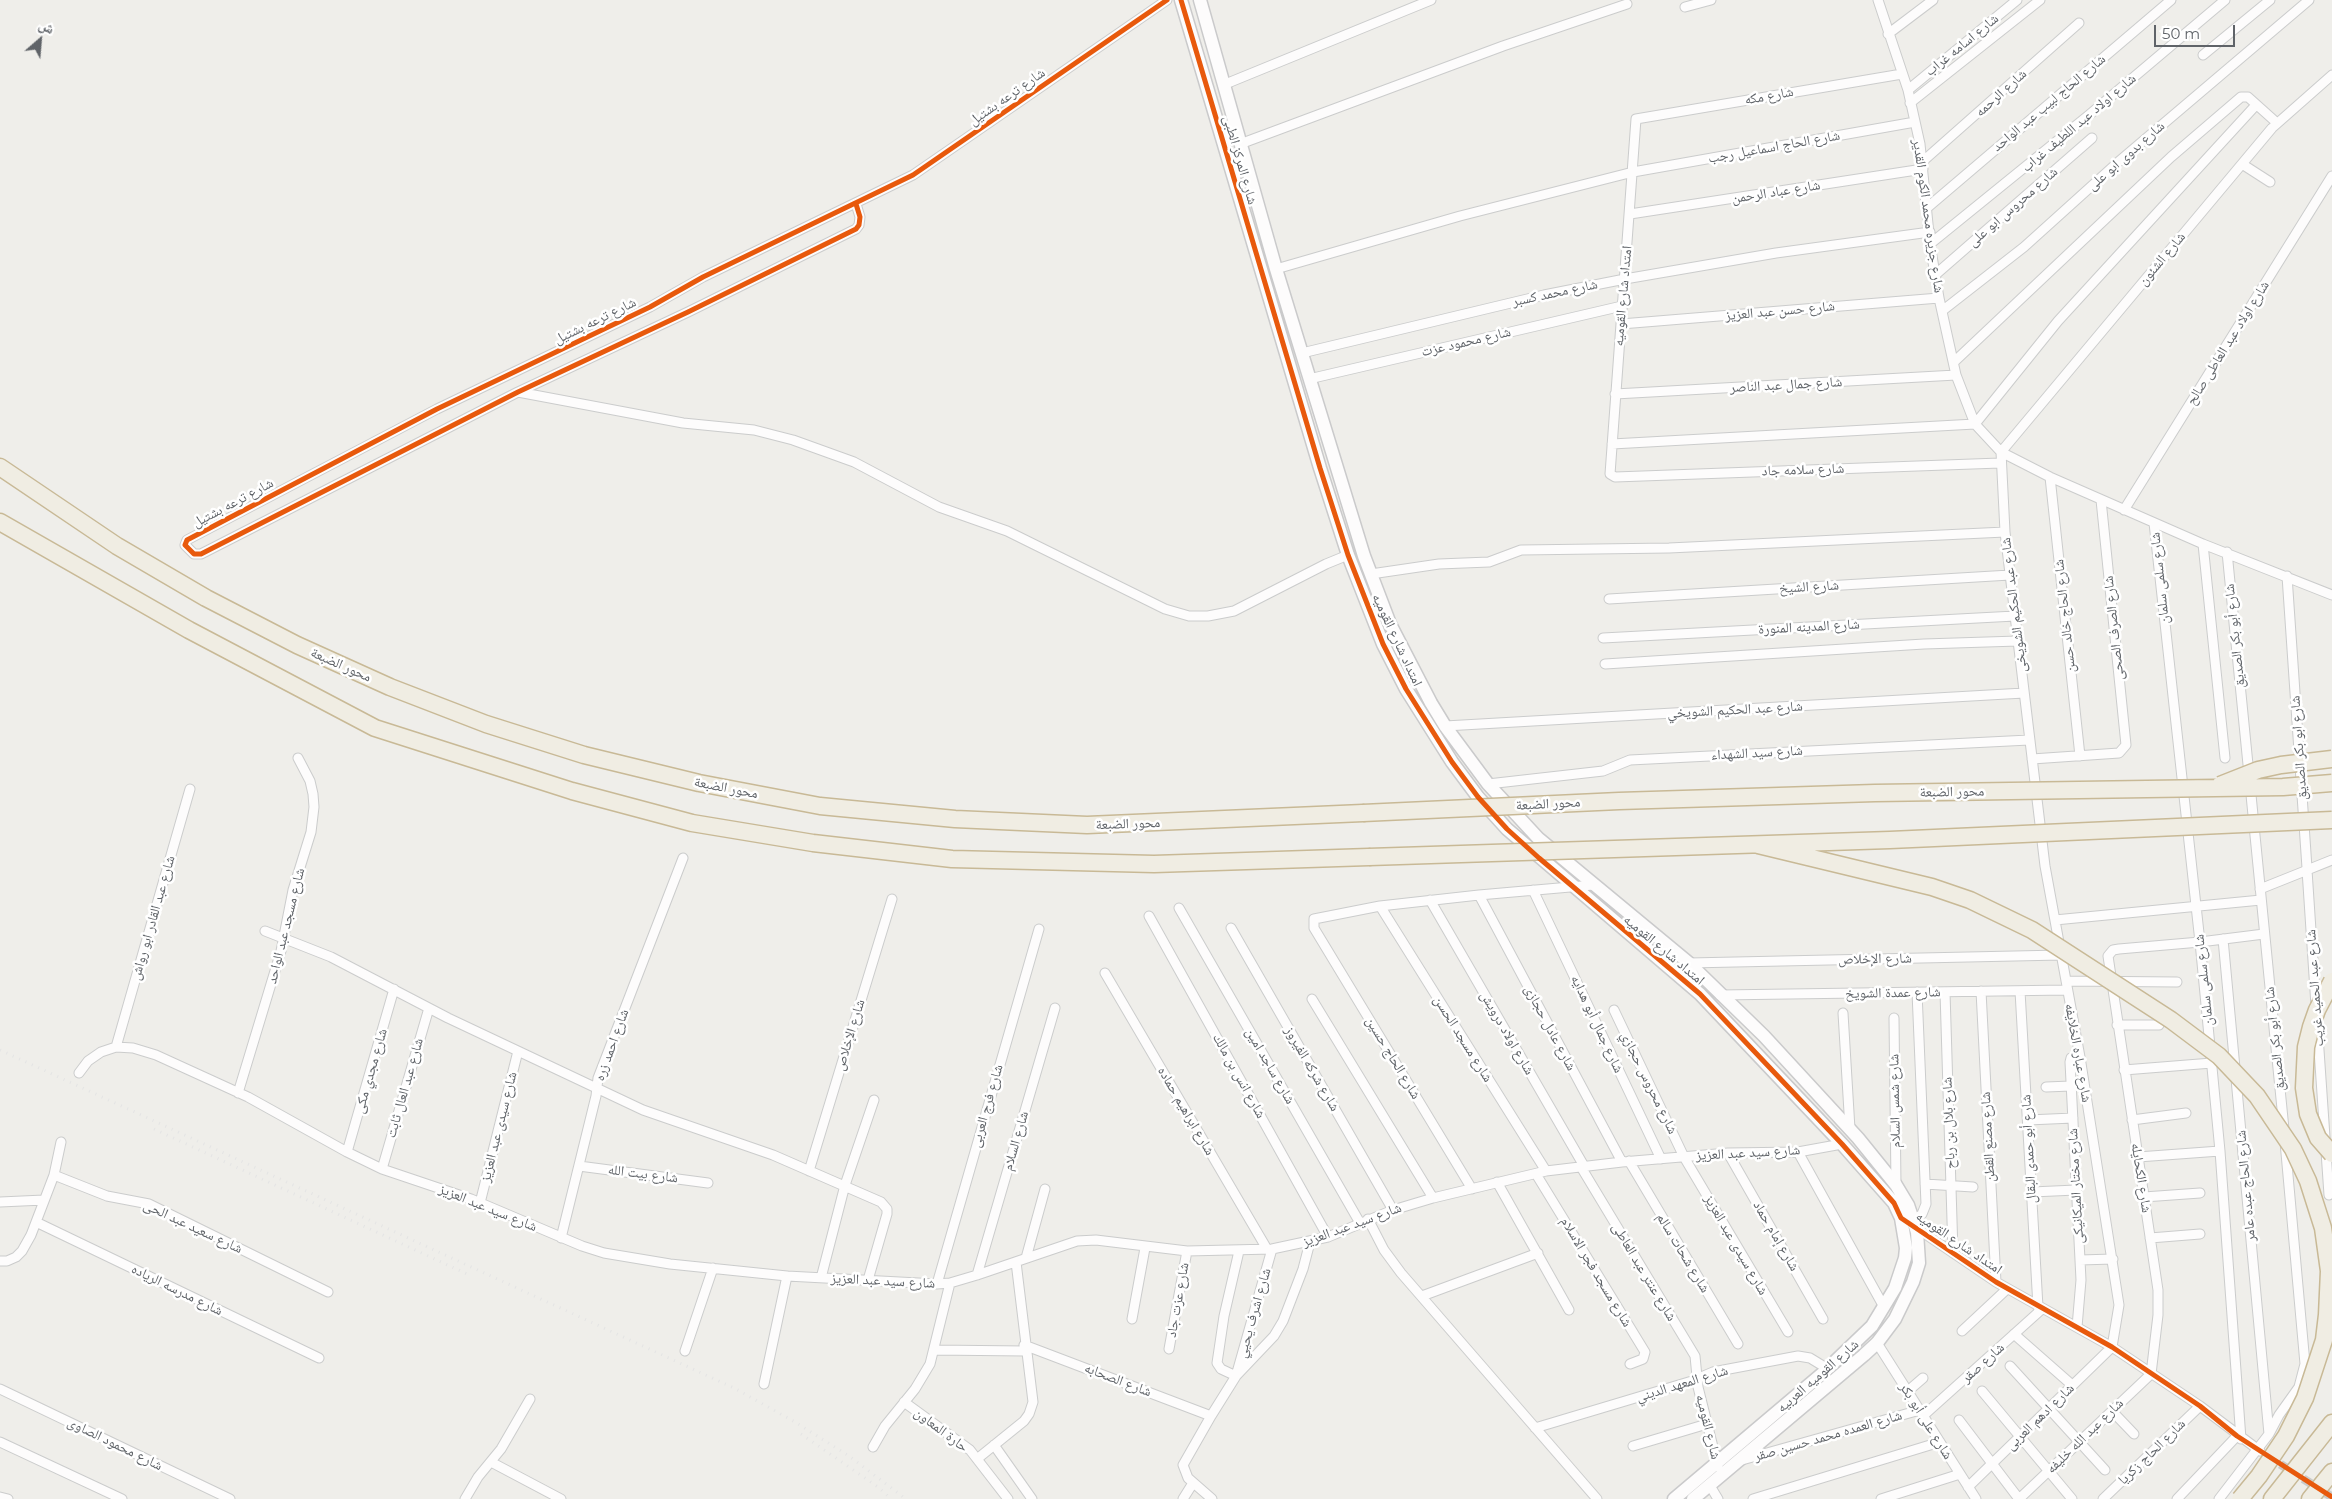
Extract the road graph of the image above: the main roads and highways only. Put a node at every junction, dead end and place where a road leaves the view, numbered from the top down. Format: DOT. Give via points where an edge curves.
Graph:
graph roads {
  1 [pos="0,467"];
  2 [pos="0,522"];
  3 [pos="2332,760"];
  4 [pos="2332,783"];
  5 [pos="2213,788"];
  6 [pos="2332,820"];
  7 [pos="1758,845"];
  8 [pos="2332,981"];
  9 [pos="2332,1154"];
  10 [pos="2332,1423"];
  11 [pos="2332,1472"];
  12 [pos="2240,1499"];
  13 [pos="2272,1499"];
  14 [pos="2310,1499"];
  1 -- 5 [label="highway, محور الضبعة, bridge" via="117,546 206,598 297,645 390,687 584,755 699,783 820,806 1021,824 1096,824 1865,793"];
  2 -- 7 [label="highway, bridge" via="197,635 375,728 572,792 692,823 812,843 962,860 1154,864"];
  3 -- 5 [label="highway, bridge" via="2258,770"];
  4 -- 5 [label="highway, محور الضبعة, bridge"];
  6 -- 7 [label="highway, bridge"];
  7 -- 12 [label="highway, bridge" via="1932,886 2025,926 2170,1020 2219,1056 2257,1096 2294,1149 2308,1181 2323,1228 2329,1271 2327,1315 2318,1361 2304,1398 2286,1436"];
  8 -- 9 [label="highway, bridge" via="2311,1027 2306,1047 2304,1088 2308,1114 2318,1138"];
  10 -- 13 [label="highway"];
  11 -- 14 [label="highway"];
}
